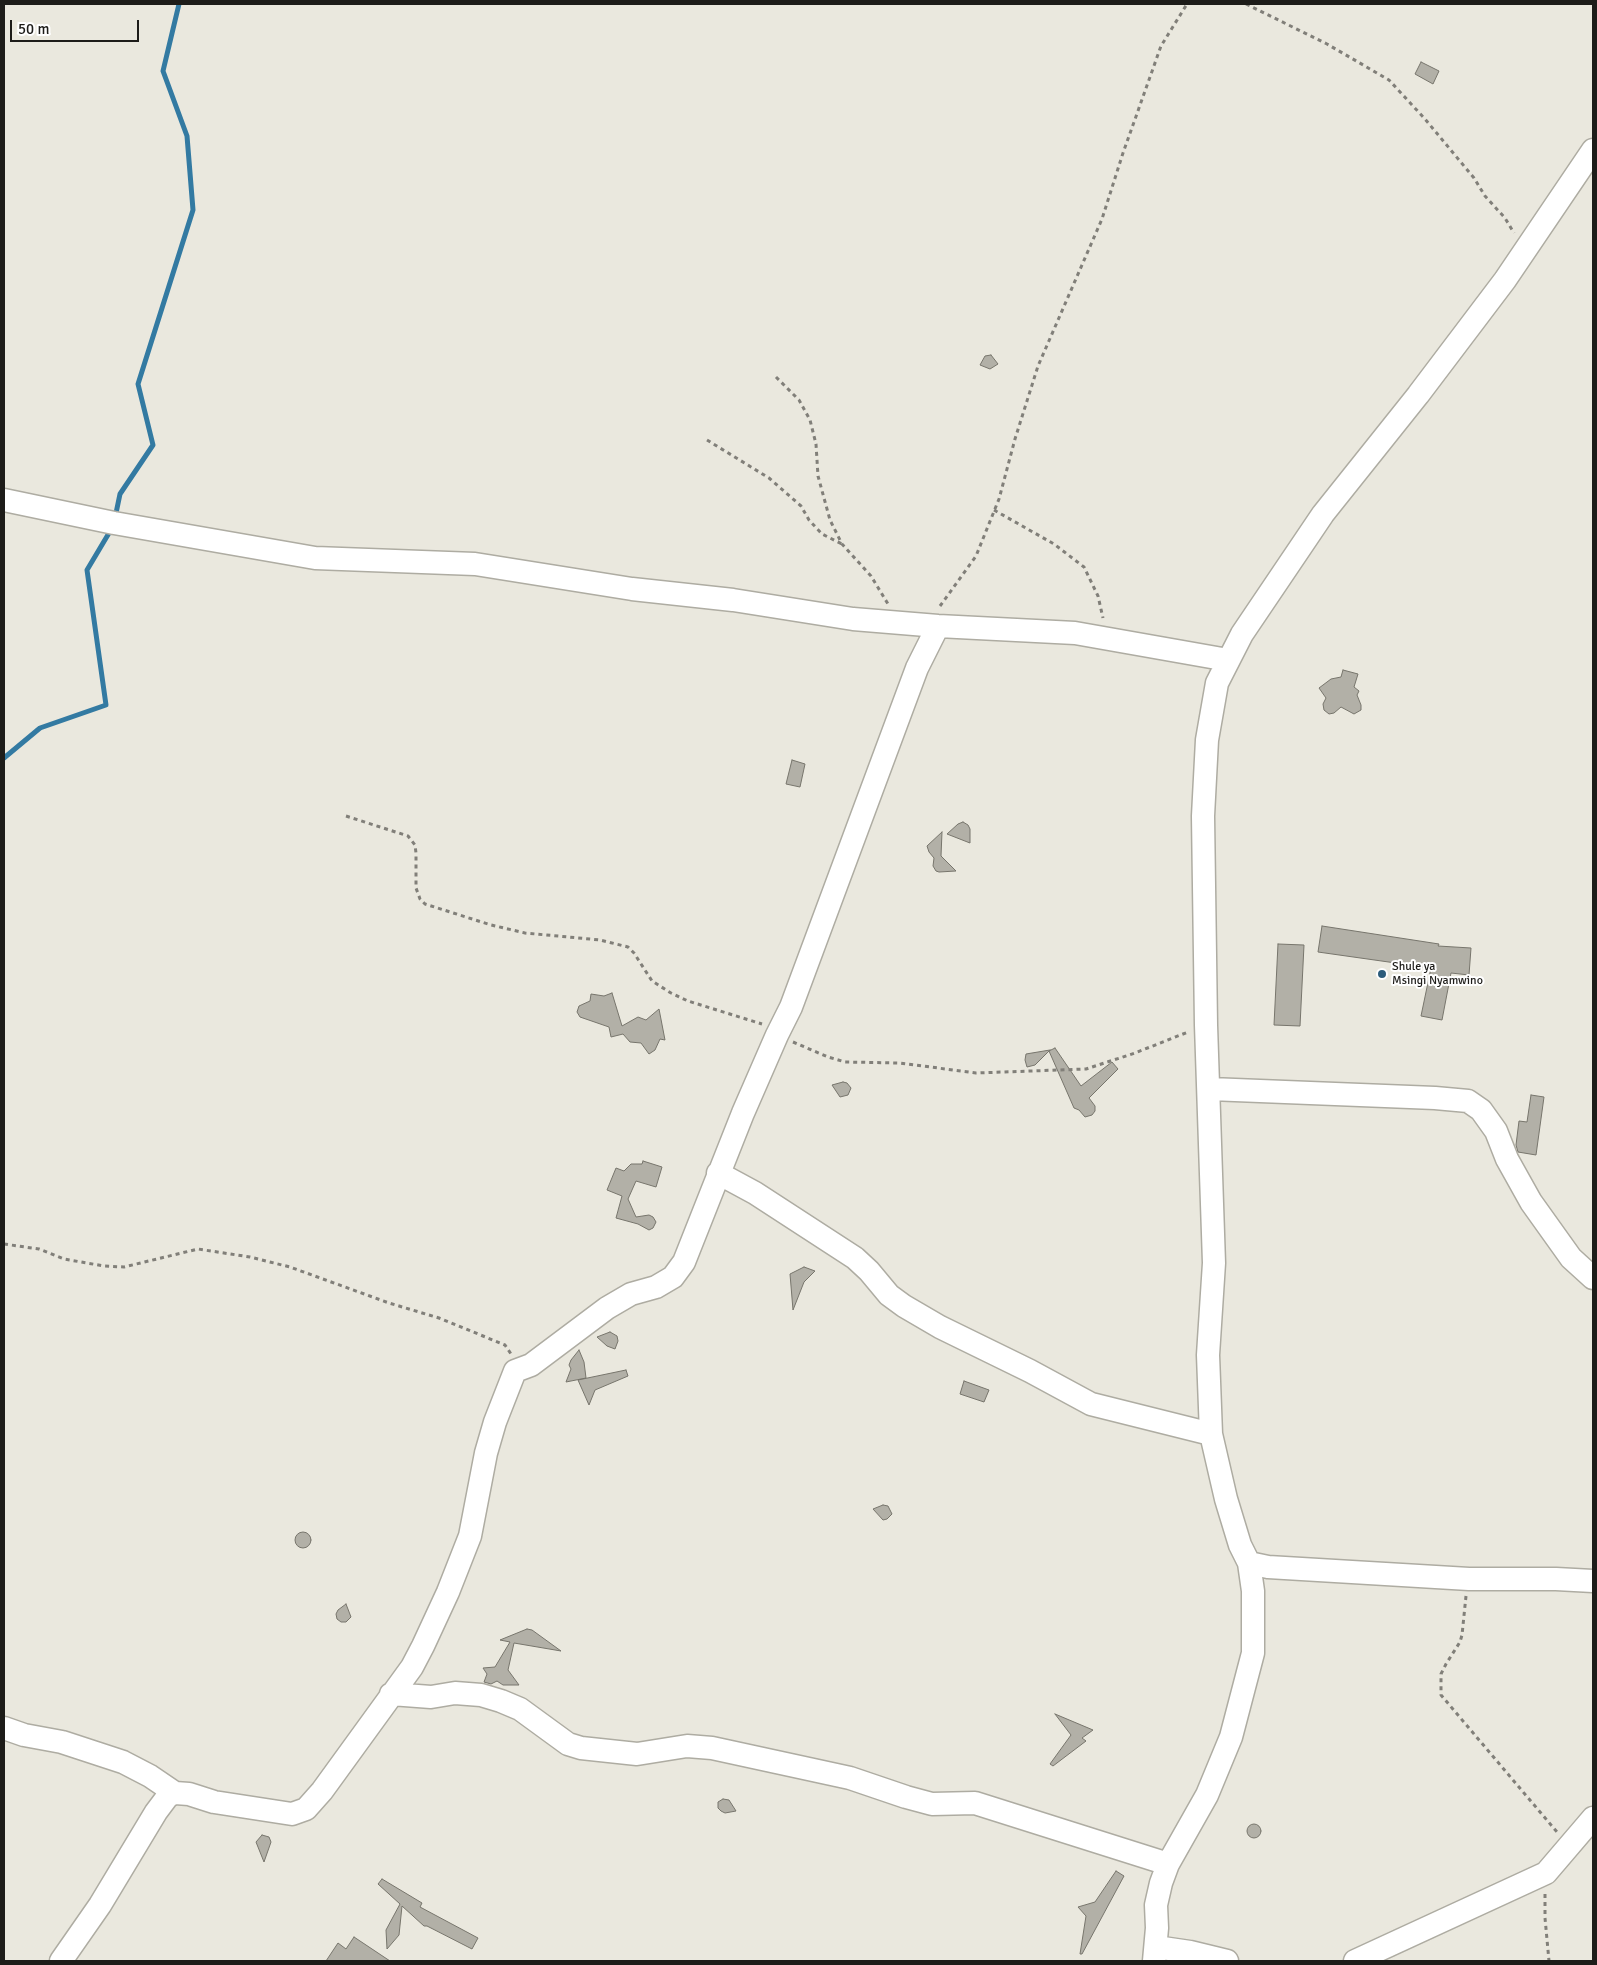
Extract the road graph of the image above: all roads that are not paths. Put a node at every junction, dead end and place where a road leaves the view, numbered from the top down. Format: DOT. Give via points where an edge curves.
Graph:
graph roads {
  1 [pos="1593,150"];
  2 [pos="4,500"];
  3 [pos="932,626"];
  4 [pos="1228,660"];
  5 [pos="1210,1089"];
  6 [pos="718,1173"];
  7 [pos="1593,1278"];
  8 [pos="1211,1434"];
  9 [pos="1249,1563"];
  10 [pos="1593,1581"];
  11 [pos="391,1694"];
  12 [pos="4,1728"];
  13 [pos="176,1793"];
  14 [pos="1593,1818"];
  15 [pos="1168,1864"];
  16 [pos="1155,1954"];
  17 [pos="61,1961"];
  18 [pos="1227,1961"];
  19 [pos="1355,1961"];
  1 -- 4 [label="street" via="1418,395 1324,514 1242,634"];
  2 -- 3 [label="street" via="315,558 475,564 853,619"];
  3 -- 4 [label="street" via="1075,633"];
  3 -- 6 [label="street" via="791,1007"];
  4 -- 5 [label="street" via="1216,683 1207,740 1203,816"];
  5 -- 7 [label="street" via="1468,1101 1481,1110 1496,1131 1507,1159 1531,1202 1570,1258"];
  5 -- 8 [label="street" via="1214,1262 1208,1356"];
  6 -- 8 [label="street" via="855,1258 889,1295 940,1326 1091,1404"];
  6 -- 11 [label="street" via="684,1262 673,1277 607,1308 531,1365 515,1372 486,1453 470,1536 423,1646"];
  8 -- 9 [label="street" via="1226,1499"];
  9 -- 10 [label="street" via="1268,1567 1468,1578"];
  9 -- 15 [label="street" via="1254,1626 1251,1663 1230,1736 1207,1795"];
  11 -- 13 [label="street" via="306,1809 292,1814 274,1812"];
  11 -- 15 [label="street" via="431,1697 455,1693 480,1695 528,1714 568,1744 581,1748 636,1754 687,1746 712,1748 850,1778 932,1804 975,1803"];
  12 -- 13 [label="street" via="114,1759"];
  13 -- 17 [label="street" via="168,1796 156,1812 100,1905"];
  14 -- 19 [label="street" via="1546,1873"];
  15 -- 16 [label="street" via="1156,1905"];
  16 -- 18 [label="street" via="1190,1952"];
}
